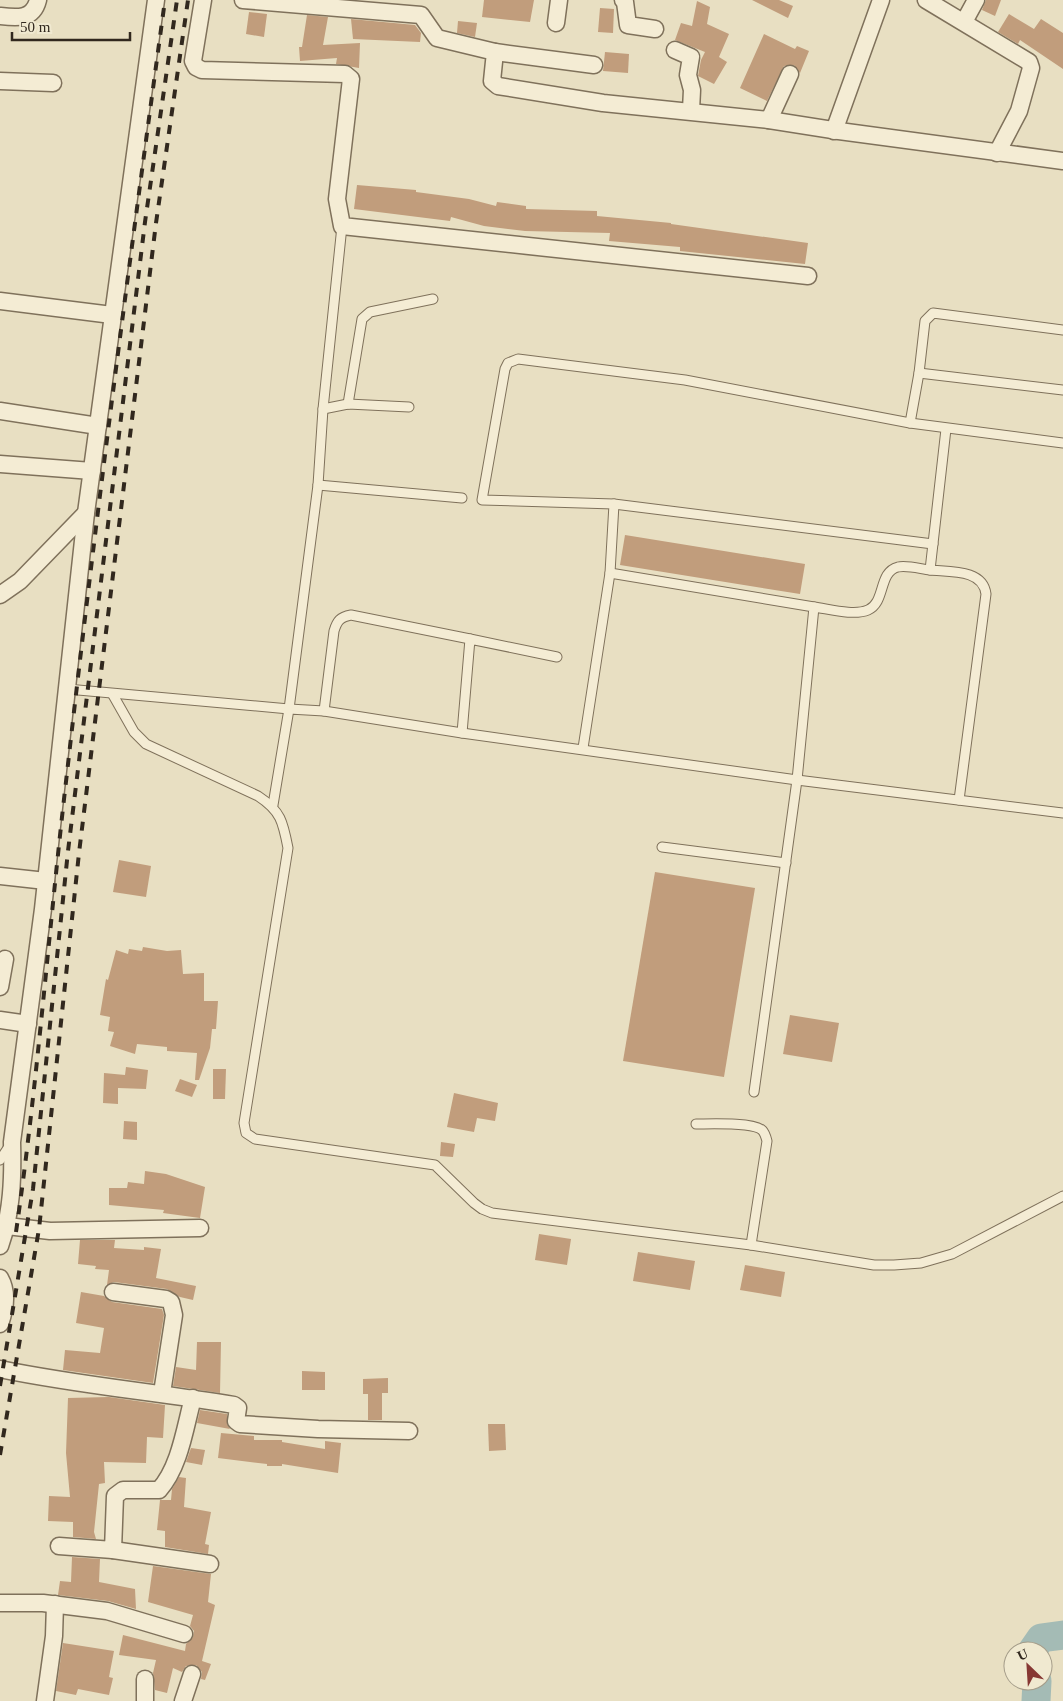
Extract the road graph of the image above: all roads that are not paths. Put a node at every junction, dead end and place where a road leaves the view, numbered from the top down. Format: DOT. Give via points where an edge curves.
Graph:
graph roads {
  1 [pos="38,0"];
  2 [pos="156,0"];
  3 [pos="203,0"];
  4 [pos="243,0"];
  5 [pos="559,0"];
  6 [pos="623,0"];
  7 [pos="881,0"];
  8 [pos="926,0"];
  9 [pos="976,0"];
  10 [pos="0,16"];
  11 [pos="964,22"];
  12 [pos="556,23"];
  13 [pos="655,29"];
  14 [pos="675,50"];
  15 [pos="495,52"];
  16 [pos="594,65"];
  17 [pos="790,74"];
  18 [pos="0,81"];
  19 [pos="53,83"];
  20 [pos="691,110"];
  21 [pos="769,120"];
  22 [pos="834,130"];
  23 [pos="996,153"];
  24 [pos="1063,161"];
  25 [pos="342,226"];
  26 [pos="808,276"];
  27 [pos="433,299"];
  28 [pos="0,301"];
  29 [pos="112,315"];
  30 [pos="1063,330"];
  31 [pos="920,373"];
  32 [pos="1063,390"];
  33 [pos="348,404"];
  34 [pos="409,407"];
  35 [pos="323,409"];
  36 [pos="0,411"];
  37 [pos="910,423"];
  38 [pos="98,426"];
  39 [pos="946,429"];
  40 [pos="1063,443"];
  41 [pos="0,464"];
  42 [pos="92,472"];
  43 [pos="318,484"];
  44 [pos="462,498"];
  45 [pos="614,504"];
  46 [pos="86,513"];
  47 [pos="933,544"];
  48 [pos="930,570"];
  49 [pos="610,573"];
  50 [pos="0,595"];
  51 [pos="814,607"];
  52 [pos="470,639"];
  53 [pos="557,656"];
  54 [pos="67,689"];
  55 [pos="113,695"];
  56 [pos="289,709"];
  57 [pos="324,711"];
  58 [pos="462,733"];
  59 [pos="583,748"];
  60 [pos="797,780"];
  61 [pos="959,800"];
  62 [pos="272,805"];
  63 [pos="1063,813"];
  64 [pos="662,847"];
  65 [pos="786,863"];
  66 [pos="0,876"];
  67 [pos="46,881"];
  68 [pos="5,959"];
  69 [pos="0,987"];
  70 [pos="0,1020"];
  71 [pos="28,1024"];
  72 [pos="754,1092"];
  73 [pos="696,1124"];
  74 [pos="12,1142"];
  75 [pos="0,1160"];
  76 [pos="1063,1196"];
  77 [pos="7,1226"];
  78 [pos="200,1228"];
  79 [pos="751,1245"];
  80 [pos="0,1246"];
  81 [pos="0,1278"];
  82 [pos="113,1292"];
  83 [pos="0,1324"];
  84 [pos="0,1369"];
  85 [pos="162,1393"];
  86 [pos="193,1398"];
  87 [pos="409,1431"];
  88 [pos="59,1546"];
  89 [pos="113,1550"];
  90 [pos="210,1564"];
  91 [pos="0,1603"];
  92 [pos="55,1604"];
  93 [pos="184,1634"];
  94 [pos="192,1674"];
  95 [pos="144,1680"];
  96 [pos="45,1701"];
  97 [pos="145,1701"];
  98 [pos="183,1701"];
  1 -- 10 [label="street" via="30,15 21,18"];
  2 -- 29 [label="street"];
  3 -- 25 [label="street" via="193,61 196,67 202,70 345,74 351,79 337,190"];
  4 -- 15 [label="street" via="421,15 436,38"];
  5 -- 12 [label="street"];
  6 -- 13 [label="street" via="628,25"];
  7 -- 22 [label="street"];
  8 -- 11 [label="street"];
  9 -- 11 [label="street"];
  11 -- 23 [label="street" via="1026,59 1031,68 1019,111"];
  14 -- 20 [label="street" via="691,57 688,75 692,90"];
  15 -- 16 [label="street"];
  15 -- 20 [label="street" via="492,81 498,86 603,103"];
  17 -- 21 [label="street"];
  18 -- 19 [label="street"];
  20 -- 21 [label="street"];
  21 -- 22 [label="street"];
  22 -- 23 [label="street"];
  23 -- 24 [label="street"];
  25 -- 26 [label="street"];
  25 -- 35 [label="lane"];
  27 -- 33 [label="lane" via="370,312 362,319"];
  28 -- 29 [label="street"];
  29 -- 38 [label="street"];
  30 -- 31 [label="lane" via="933,313 926,321"];
  31 -- 32 [label="lane"];
  31 -- 37 [label="lane"];
  33 -- 34 [label="lane"];
  33 -- 35 [label="lane"];
  35 -- 43 [label="lane"];
  36 -- 38 [label="street"];
  37 -- 39 [label="lane"];
  37 -- 45 [label="lane" via="685,380 518,358 508,363 482,500"];
  38 -- 42 [label="street"];
  39 -- 40 [label="lane"];
  39 -- 47 [label="lane"];
  41 -- 42 [label="street"];
  42 -- 46 [label="street"];
  43 -- 44 [label="lane"];
  43 -- 56 [label="lane"];
  45 -- 47 [label="lane"];
  45 -- 49 [label="lane"];
  46 -- 50 [label="street" via="20,581"];
  46 -- 54 [label="street"];
  47 -- 48 [label="lane"];
  48 -- 51 [label="lane" via="899,567 891,571 885,578 877,604 862,612"];
  48 -- 61 [label="lane" via="974,575 985,586"];
  49 -- 51 [label="lane"];
  49 -- 59 [label="lane"];
  51 -- 60 [label="lane"];
  52 -- 53 [label="lane"];
  52 -- 57 [label="lane" via="351,615 342,617 334,631"];
  52 -- 58 [label="lane"];
  54 -- 55 [label="lane"];
  54 -- 67 [label="street"];
  55 -- 56 [label="lane"];
  55 -- 62 [label="lane" via="134,732 146,744"];
  56 -- 57 [label="lane"];
  56 -- 62 [label="lane"];
  57 -- 58 [label="lane"];
  58 -- 59 [label="lane"];
  59 -- 60 [label="lane"];
  60 -- 61 [label="lane"];
  60 -- 65 [label="lane"];
  61 -- 63 [label="lane"];
  62 -- 79 [label="lane" via="284,827 288,848 245,1107 246,1133 254,1139 435,1165 474,1203 492,1212"];
  64 -- 65 [label="lane"];
  65 -- 72 [label="lane"];
  66 -- 67 [label="street"];
  67 -- 71 [label="street"];
  68 -- 69 [label="street"];
  70 -- 71 [label="street"];
  71 -- 74 [label="street"];
  73 -- 79 [label="lane" via="750,1126 761,1129 765,1134 767,1141"];
  74 -- 75 [label="lane"];
  74 -- 77 [label="street" via="13,1177"];
  76 -- 79 [label="lane" via="952,1254 921,1263 874,1265"];
  77 -- 78 [label="street" via="50,1231"];
  77 -- 80 [label="street"];
  81 -- 83 [label="street" via="4,1287 4,1313"];
  82 -- 85 [label="street" via="171,1302 174,1315"];
  84 -- 85 [label="street" via="59,1381"];
  85 -- 86 [label="street"];
  86 -- 87 [label="street" via="234,1405 238,1408 236,1421 240,1424"];
  86 -- 89 [label="street" via="177,1458 164,1484 159,1490 123,1490 116,1496"];
  88 -- 89 [label="street"];
  89 -- 90 [label="street"];
  91 -- 92 [label="street"];
  92 -- 93 [label="street" via="107,1610"];
  92 -- 96 [label="street"];
  94 -- 98 [label="street"];
  95 -- 97 [label="street"];
}
